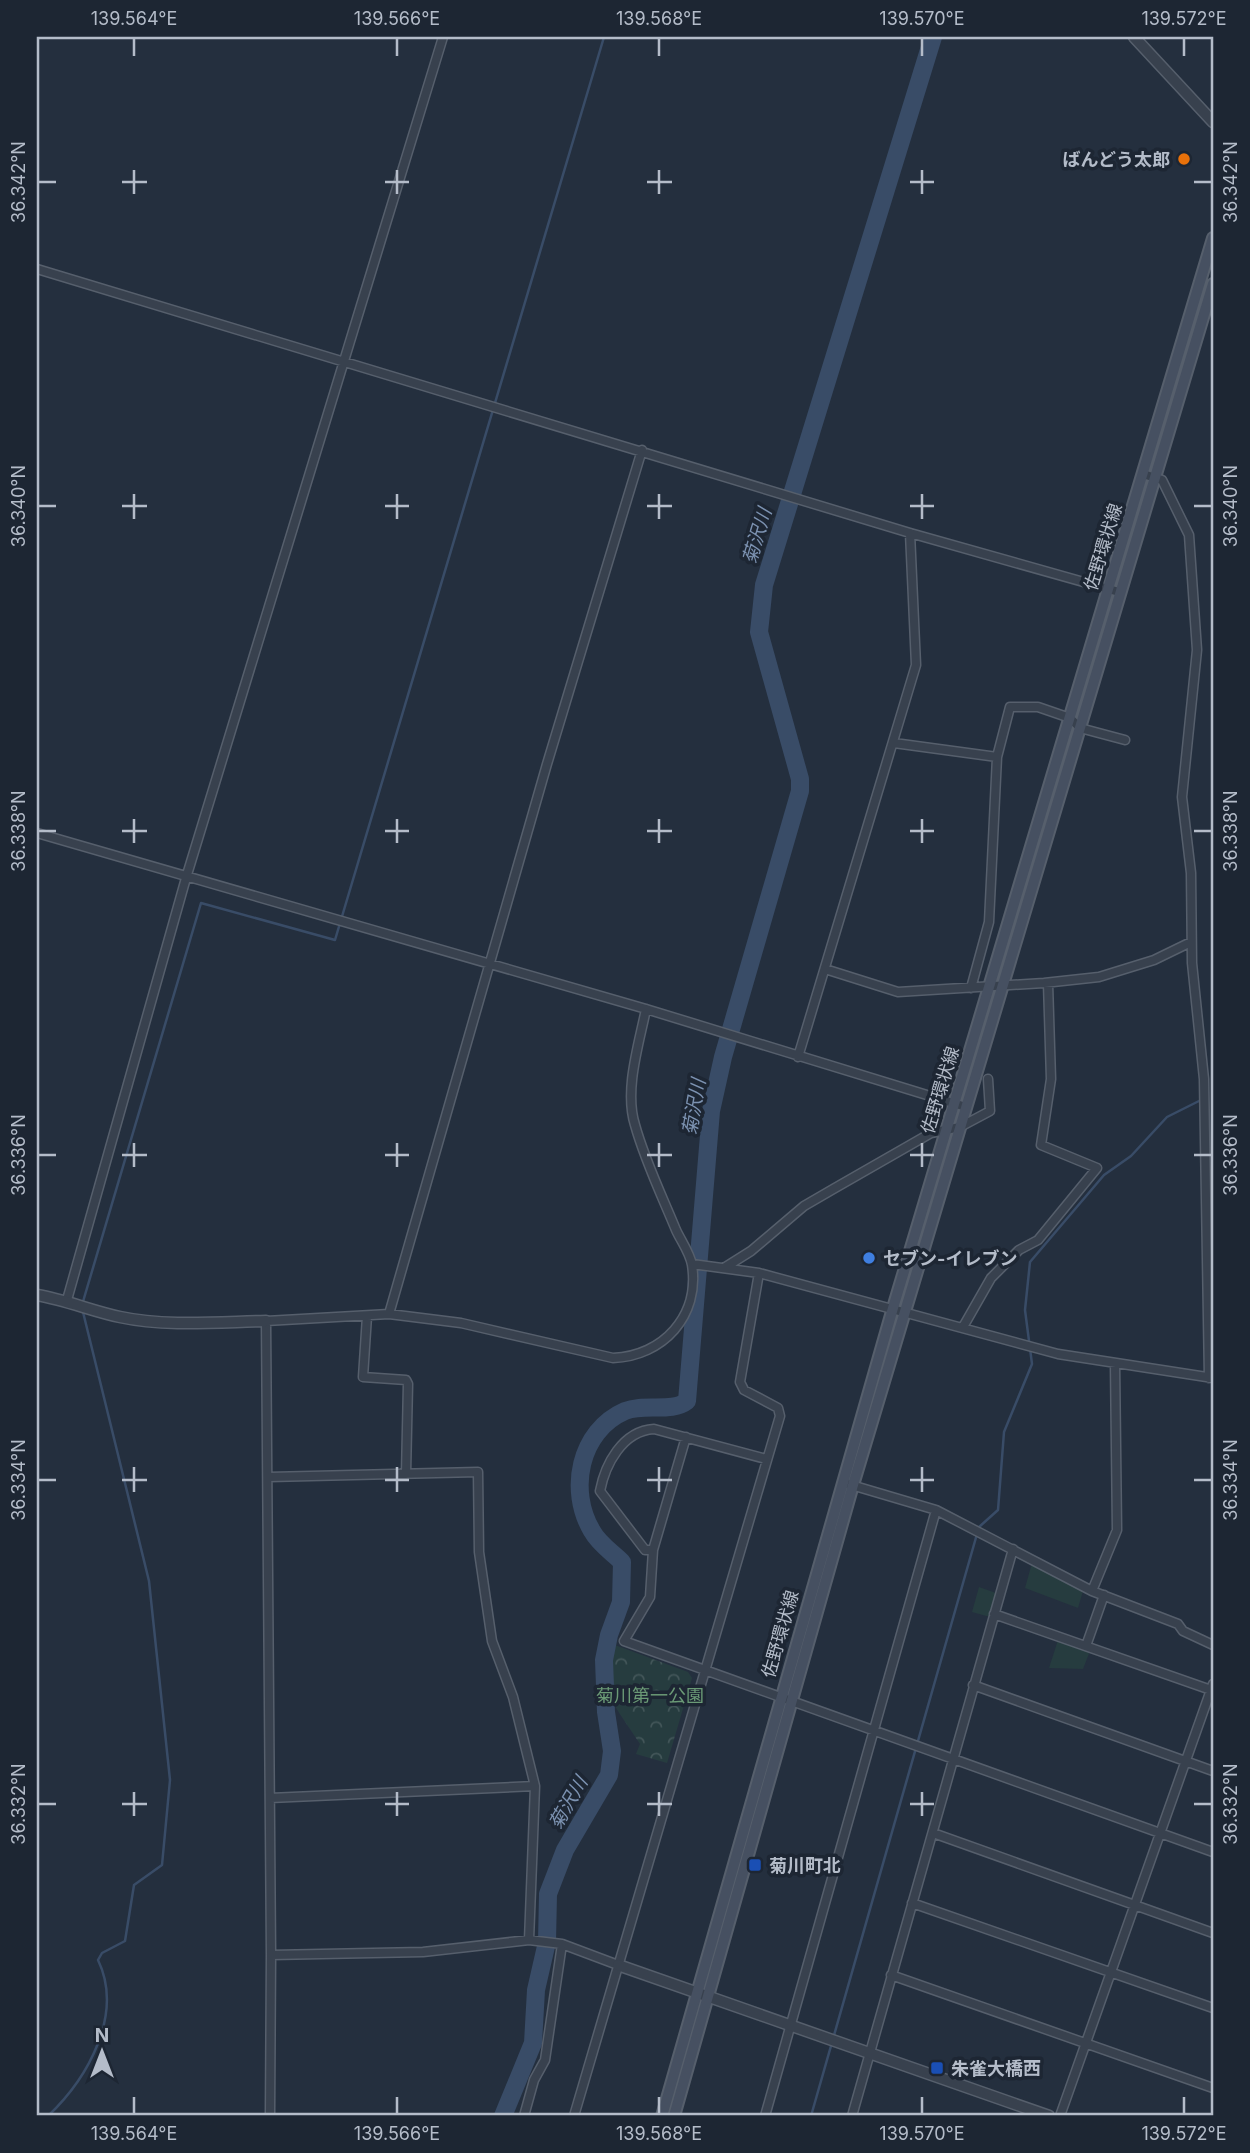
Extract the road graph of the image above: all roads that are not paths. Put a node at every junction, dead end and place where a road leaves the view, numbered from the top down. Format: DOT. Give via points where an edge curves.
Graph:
graph roads {
  1 [pos="443,37"];
  2 [pos="1134,37"];
  3 [pos="1213,122"];
  4 [pos="1213,238"];
  5 [pos="37,269"];
  6 [pos="1213,284"];
  7 [pos="345,361"];
  8 [pos="642,450"];
  9 [pos="1148,476"];
  10 [pos="910,533"];
  11 [pos="1114,590"];
  12 [pos="1070,718"];
  13 [pos="1080,728"];
  14 [pos="1125,740"];
  15 [pos="894,743"];
  16 [pos="998,757"];
  17 [pos="37,833"];
  18 [pos="186,878"];
  19 [pos="1191,942"];
  20 [pos="491,965"];
  21 [pos="825,969"];
  22 [pos="1048,983"];
  23 [pos="990,986"];
  24 [pos="1003,986"];
  25 [pos="971,988"];
  26 [pos="646,1009"];
  27 [pos="798,1057"];
  28 [pos="988,1079"];
  29 [pos="954,1103"];
  30 [pos="967,1107"];
  31 [pos="960,1127"];
  32 [pos="946,1131"];
  33 [pos="692,1264"];
  34 [pos="724,1268"];
  35 [pos="759,1273"];
  36 [pos="37,1295"];
  37 [pos="67,1300"];
  38 [pos="893,1308"];
  39 [pos="905,1311"];
  40 [pos="389,1314"];
  41 [pos="367,1316"];
  42 [pos="266,1321"];
  43 [pos="963,1327"];
  44 [pos="1115,1363"];
  45 [pos="1211,1378"];
  46 [pos="686,1437"];
  47 [pos="766,1459"];
  48 [pos="406,1474"];
  49 [pos="269,1477"];
  50 [pos="847,1483"];
  51 [pos="936,1510"];
  52 [pos="1013,1549"];
  53 [pos="653,1550"];
  54 [pos="1092,1591"];
  55 [pos="1104,1595"];
  56 [pos="994,1614"];
  57 [pos="1086,1646"];
  58 [pos="1213,1646"];
  59 [pos="703,1671"];
  60 [pos="973,1685"];
  61 [pos="1212,1687"];
  62 [pos="780,1698"];
  63 [pos="793,1703"];
  64 [pos="874,1732"];
  65 [pos="952,1760"];
  66 [pos="1184,1760"];
  67 [pos="1213,1771"];
  68 [pos="535,1786"];
  69 [pos="270,1797"];
  70 [pos="1159,1832"];
  71 [pos="933,1833"];
  72 [pos="1213,1852"];
  73 [pos="912,1903"];
  74 [pos="1135,1905"];
  75 [pos="1213,1933"];
  76 [pos="529,1940"];
  77 [pos="562,1944"];
  78 [pos="271,1955"];
  79 [pos="618,1965"];
  80 [pos="1111,1973"];
  81 [pos="891,1975"];
  82 [pos="703,1993"];
  83 [pos="1213,2008"];
  84 [pos="791,2025"];
  85 [pos="1085,2043"];
  86 [pos="870,2053"];
  87 [pos="1213,2088"];
  88 [pos="270,2116"];
  89 [pos="524,2116"];
  90 [pos="574,2116"];
  91 [pos="662,2116"];
  92 [pos="674,2116"];
  93 [pos="765,2116"];
  94 [pos="852,2116"];
  95 [pos="1049,2116"];
  96 [pos="1060,2116"];
  1 -- 7 [label="street"];
  2 -- 3 [label="street"];
  4 -- 9 [label="main road, 佐野環状線"];
  5 -- 7 [label="street"];
  6 -- 9 [label="main road, 佐野環状線"];
  7 -- 8 [label="street"];
  7 -- 18 [label="street"];
  8 -- 10 [label="street"];
  8 -- 20 [label="street"];
  9 -- 11 [label="main road, 佐野環状線"];
  9 -- 19 [label="street" via="1162,480 1189,535 1197,650 1182,797 1191,873"];
  10 -- 11 [label="street"];
  10 -- 15 [label="street" via="916,665"];
  11 -- 12 [label="main road, 佐野環状線"];
  11 -- 13 [label="main road, 佐野環状線"];
  12 -- 13 [label="street"];
  12 -- 16 [label="street" via="1038,707 1010,707"];
  12 -- 23 [label="main road, 佐野環状線"];
  13 -- 14 [label="street"];
  13 -- 24 [label="main road, 佐野環状線"];
  15 -- 16 [label="street"];
  15 -- 21 [label="street"];
  16 -- 25 [label="street" via="989,922"];
  17 -- 18 [label="street"];
  18 -- 20 [label="street"];
  18 -- 37 [label="street"];
  19 -- 22 [label="street" via="1154,960 1099,977"];
  19 -- 45 [label="street" via="1204,1079"];
  20 -- 26 [label="street"];
  20 -- 40 [label="street"];
  21 -- 25 [label="street" via="898,992"];
  21 -- 27 [label="street"];
  22 -- 24 [label="street"];
  22 -- 43 [label="street" via="1051,1071 1041,1144 1097,1168 1038,1240 1019,1250 991,1278"];
  23 -- 24 [label="street"];
  23 -- 25 [label="street"];
  23 -- 29 [label="main road, 佐野環状線"];
  24 -- 30 [label="main road, 佐野環状線"];
  26 -- 27 [label="street"];
  26 -- 33 [label="street" via="633,1077 634,1123"];
  27 -- 29 [label="street"];
  28 -- 31 [label="street" via="990,1111"];
  29 -- 30 [label="street"];
  29 -- 32 [label="main road, 佐野環状線"];
  30 -- 31 [label="main road, 佐野環状線"];
  31 -- 32 [label="street"];
  31 -- 39 [label="main road, 佐野環状線"];
  32 -- 34 [label="street" via="931,1133 804,1206"];
  32 -- 38 [label="main road, 佐野環状線"];
  33 -- 34 [label="street"];
  33 -- 40 [label="street" via="690,1297 677,1328 653,1349 632,1357 613,1358 461,1323"];
  34 -- 35 [label="street"];
  35 -- 38 [label="street"];
  35 -- 47 [label="street" via="740,1382 744,1390 780,1411"];
  36 -- 37 [label="street"];
  37 -- 42 [label="street" via="122,1318"];
  38 -- 39 [label="street"];
  38 -- 50 [label="main road, 佐野環状線"];
  39 -- 43 [label="street"];
  39 -- 50 [label="main road, 佐野環状線"];
  40 -- 41 [label="street"];
  41 -- 42 [label="street"];
  41 -- 48 [label="street" via="363,1377 406,1380 408,1384"];
  42 -- 49 [label="street"];
  43 -- 44 [label="street" via="1027,1347"];
  44 -- 45 [label="street"];
  44 -- 54 [label="street" via="1116,1530"];
  46 -- 47 [label="street"];
  46 -- 53 [label="street"];
  46 -- 53 [label="street" via="646,1429 626,1441 604,1469 600,1491 633,1538 645,1550"];
  47 -- 59 [label="street"];
  48 -- 49 [label="street"];
  48 -- 68 [label="street" via="478,1472 479,1552 492,1641 513,1697"];
  49 -- 69 [label="street"];
  50 -- 51 [label="street"];
  50 -- 62 [label="main road, 佐野環状線"];
  50 -- 63 [label="main road, 佐野環状線"];
  51 -- 52 [label="street"];
  51 -- 64 [label="street"];
  52 -- 54 [label="street"];
  52 -- 56 [label="street"];
  53 -- 59 [label="street" via="650,1597 624,1641"];
  54 -- 55 [label="street"];
  55 -- 57 [label="street"];
  55 -- 58 [label="street" via="1178,1624"];
  56 -- 57 [label="street"];
  56 -- 60 [label="street"];
  57 -- 61 [label="street"];
  59 -- 62 [label="street"];
  59 -- 79 [label="street"];
  60 -- 65 [label="street"];
  60 -- 66 [label="street"];
  61 -- 66 [label="street"];
  62 -- 63 [label="street"];
  62 -- 82 [label="main road, 佐野環状線"];
  63 -- 64 [label="street"];
  63 -- 82 [label="main road, 佐野環状線"];
  64 -- 65 [label="street"];
  64 -- 84 [label="street"];
  65 -- 70 [label="street"];
  65 -- 71 [label="street"];
  66 -- 67 [label="street"];
  66 -- 70 [label="street"];
  68 -- 69 [label="street"];
  68 -- 76 [label="street"];
  69 -- 78 [label="street"];
  70 -- 72 [label="street"];
  70 -- 74 [label="street"];
  71 -- 73 [label="street"];
  71 -- 74 [label="street"];
  73 -- 80 [label="street"];
  73 -- 81 [label="street"];
  74 -- 75 [label="street"];
  74 -- 80 [label="street"];
  76 -- 77 [label="street"];
  76 -- 78 [label="street" via="423,1952"];
  77 -- 79 [label="street"];
  77 -- 89 [label="street" via="545,2060"];
  78 -- 88 [label="street"];
  79 -- 82 [label="street"];
  79 -- 90 [label="street"];
  80 -- 83 [label="street"];
  80 -- 85 [label="street"];
  81 -- 85 [label="street"];
  81 -- 86 [label="street"];
  82 -- 84 [label="street"];
  82 -- 91 [label="main road, 佐野環状線"];
  82 -- 92 [label="main road, 佐野環状線"];
  84 -- 86 [label="street"];
  84 -- 93 [label="street"];
  85 -- 87 [label="street"];
  85 -- 96 [label="street"];
  86 -- 94 [label="street"];
  86 -- 95 [label="street"];
}
